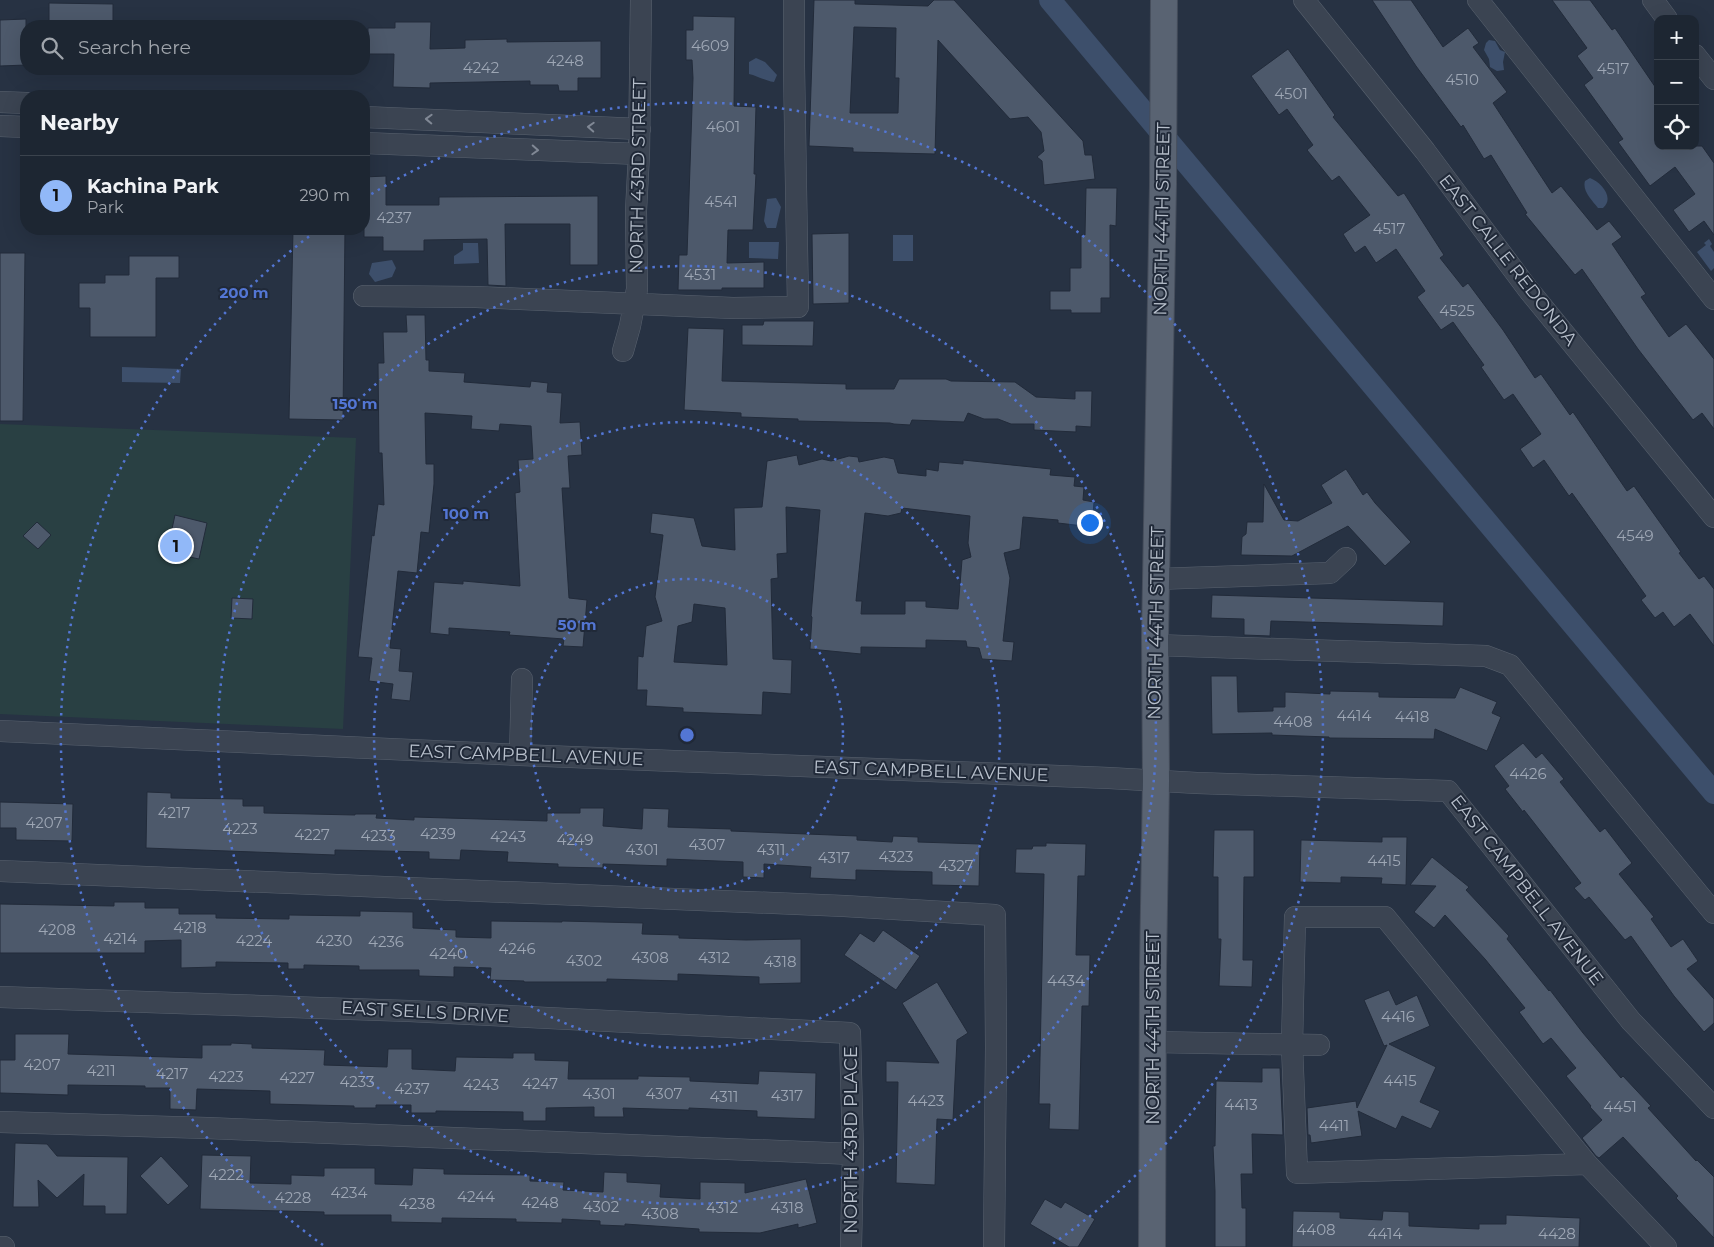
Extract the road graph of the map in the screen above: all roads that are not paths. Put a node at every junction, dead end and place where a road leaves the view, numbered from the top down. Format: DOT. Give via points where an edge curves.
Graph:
graph roads {
  1 [pos="641,0"];
  2 [pos="794,0"];
  3 [pos="1164,0"];
  4 [pos="1304,0"];
  5 [pos="1478,0"];
  6 [pos="1653,0"];
  7 [pos="1664,15"];
  8 [pos="1699,60"];
  9 [pos="1714,79"];
  10 [pos="0,102"];
  11 [pos="20,103"];
  12 [pos="370,117"];
  13 [pos="498,122"];
  14 [pos="0,126"];
  15 [pos="20,127"];
  16 [pos="640,129"];
  17 [pos="370,143"];
  18 [pos="497,148"];
  19 [pos="639,154"];
  20 [pos="364,296"];
  21 [pos="1714,299"];
  22 [pos="634,304"];
  23 [pos="623,351"];
  24 [pos="1714,517"];
  25 [pos="1346,558"];
  26 [pos="1156,579"];
  27 [pos="1156,645"];
  28 [pos="522,679"];
  29 [pos="0,731"];
  30 [pos="520,755"];
  31 [pos="1156,781"];
  32 [pos="0,872"];
  33 [pos="1714,913"];
  34 [pos="0,997"];
  35 [pos="850,1033"];
  36 [pos="1152,1042"];
  37 [pos="1292,1045"];
  38 [pos="1319,1045"];
  39 [pos="1714,1108"];
  40 [pos="0,1122"];
  41 [pos="853,1154"];
  42 [pos="1587,1164"];
  43 [pos="0,1247"];
  44 [pos="4,1247"];
  45 [pos="851,1247"];
  46 [pos="994,1247"];
  47 [pos="1152,1247"];
  48 [pos="1666,1247"];
  1 -- 16 [label="street, NORTH 43RD STREET"];
  2 -- 22 [label="street" via="798,307"];
  3 -- 26 [label="main road, NORTH 44TH STREET"];
  4 -- 24 [label="street, EAST CALLE REDONDA" via="1425,151 1527,288"];
  5 -- 21 [label="street"];
  6 -- 7 [label="street"];
  8 -- 9 [label="street"];
  10 -- 11 [label="street"];
  13 -- 12 [label="street, one-way"];
  16 -- 13 [label="street, one-way"];
  13 -- 18 [label="street"];
  14 -- 15 [label="street"];
  16 -- 19 [label="street, NORTH 43RD STREET"];
  17 -- 18 [label="street"];
  18 -- 19 [label="street, one-way"];
  19 -- 22 [label="street, NORTH 43RD STREET"];
  20 -- 22 [label="street"];
  22 -- 23 [label="street, NORTH 43RD STREET"];
  25 -- 26 [label="street" via="1330,572"];
  26 -- 27 [label="main road, NORTH 44TH STREET"];
  27 -- 31 [label="main road, NORTH 44TH STREET"];
  27 -- 33 [label="street" via="1486,656 1510,665"];
  28 -- 30 [label="street"];
  29 -- 30 [label="street, EAST CAMPBELL AVENUE"];
  30 -- 31 [label="street, EAST CAMPBELL AVENUE"];
  31 -- 36 [label="main road, NORTH 44TH STREET"];
  31 -- 39 [label="street, EAST CAMPBELL AVENUE" via="1448,791 1631,1021"];
  32 -- 46 [label="street" via="995,915"];
  34 -- 35 [label="street, EAST SELLS DRIVE" via="409,1011"];
  35 -- 41 [label="street, NORTH 43RD PLACE"];
  36 -- 37 [label="street"];
  36 -- 47 [label="main road, NORTH 44TH STREET"];
  37 -- 38 [label="street"];
  37 -- 42 [label="street" via="1297,1173"];
  37 -- 42 [label="street" via="1295,917 1385,917"];
  40 -- 41 [label="street"];
  41 -- 45 [label="street, NORTH 43RD PLACE"];
  42 -- 48 [label="street"];
  43 -- 44 [label="street"];
}
